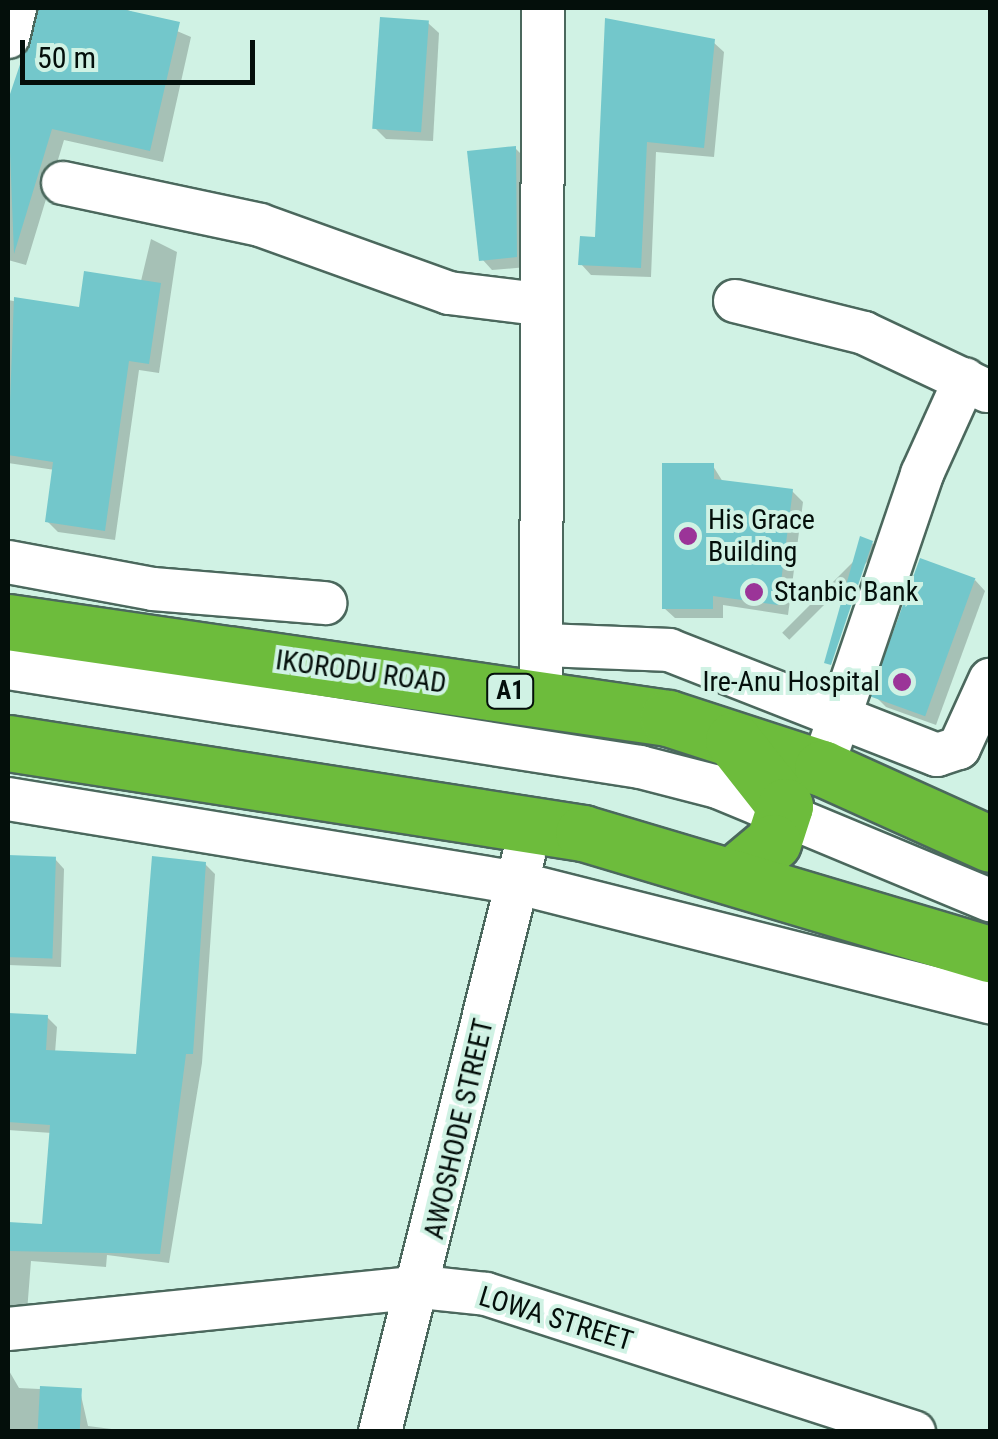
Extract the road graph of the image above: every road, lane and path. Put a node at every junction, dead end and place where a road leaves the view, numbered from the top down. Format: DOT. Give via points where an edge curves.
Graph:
graph roads {
  1 [pos="15,8"];
  2 [pos="542,8"];
  3 [pos="8,37"];
  4 [pos="64,183"];
  5 [pos="736,302"];
  6 [pos="539,304"];
  7 [pos="978,386"];
  8 [pos="8,562"];
  9 [pos="325,602"];
  10 [pos="8,622"];
  11 [pos="8,668"];
  12 [pos="544,670"];
  13 [pos="990,680"];
  14 [pos="841,711"];
  15 [pos="733,740"];
  16 [pos="8,743"];
  17 [pos="822,768"];
  18 [pos="8,799"];
  19 [pos="783,812"];
  20 [pos="531,824"];
  21 [pos="990,844"];
  22 [pos="738,872"];
  23 [pos="518,883"];
  24 [pos="990,900"];
  25 [pos="989,992"];
  26 [pos="422,1286"];
  27 [pos="8,1329"];
  28 [pos="380,1432"];
  29 [pos="914,1432"];
  1 -- 3 [label="street"];
  2 -- 6 [label="street"];
  4 -- 6 [label="street" via="260,225 449,293"];
  5 -- 7 [label="street" via="802,311"];
  6 -- 12 [label="street"];
  7 -- 14 [label="street"];
  8 -- 9 [label="street" via="154,589"];
  10 -- 12 [label="highway, IKORODU ROAD / A1"];
  11 -- 19 [label="street" via="640,766"];
  12 -- 14 [label="street" via="669,650"];
  12 -- 15 [label="highway, IKORODU ROAD / A1"];
  13 -- 14 [label="street" via="950,755"];
  14 -- 17 [label="street"];
  15 -- 17 [label="highway, IKORODU ROAD / A1"];
  15 -- 19 [label="highway" via="779,789"];
  16 -- 20 [label="highway"];
  17 -- 21 [label="highway, IKORODU ROAD / A1"];
  18 -- 23 [label="street"];
  19 -- 22 [label="highway" via="773,842"];
  19 -- 24 [label="street"];
  20 -- 22 [label="highway"];
  20 -- 23 [label="street, AWOSHODE STREET"];
  22 -- 25 [label="highway"];
  23 -- 25 [label="street"];
  23 -- 26 [label="street, AWOSHODE STREET"];
  26 -- 27 [label="street, LOWA STREET"];
  26 -- 28 [label="street, AWOSHODE STREET"];
  26 -- 29 [label="street, LOWA STREET" via="486,1294"];
}
